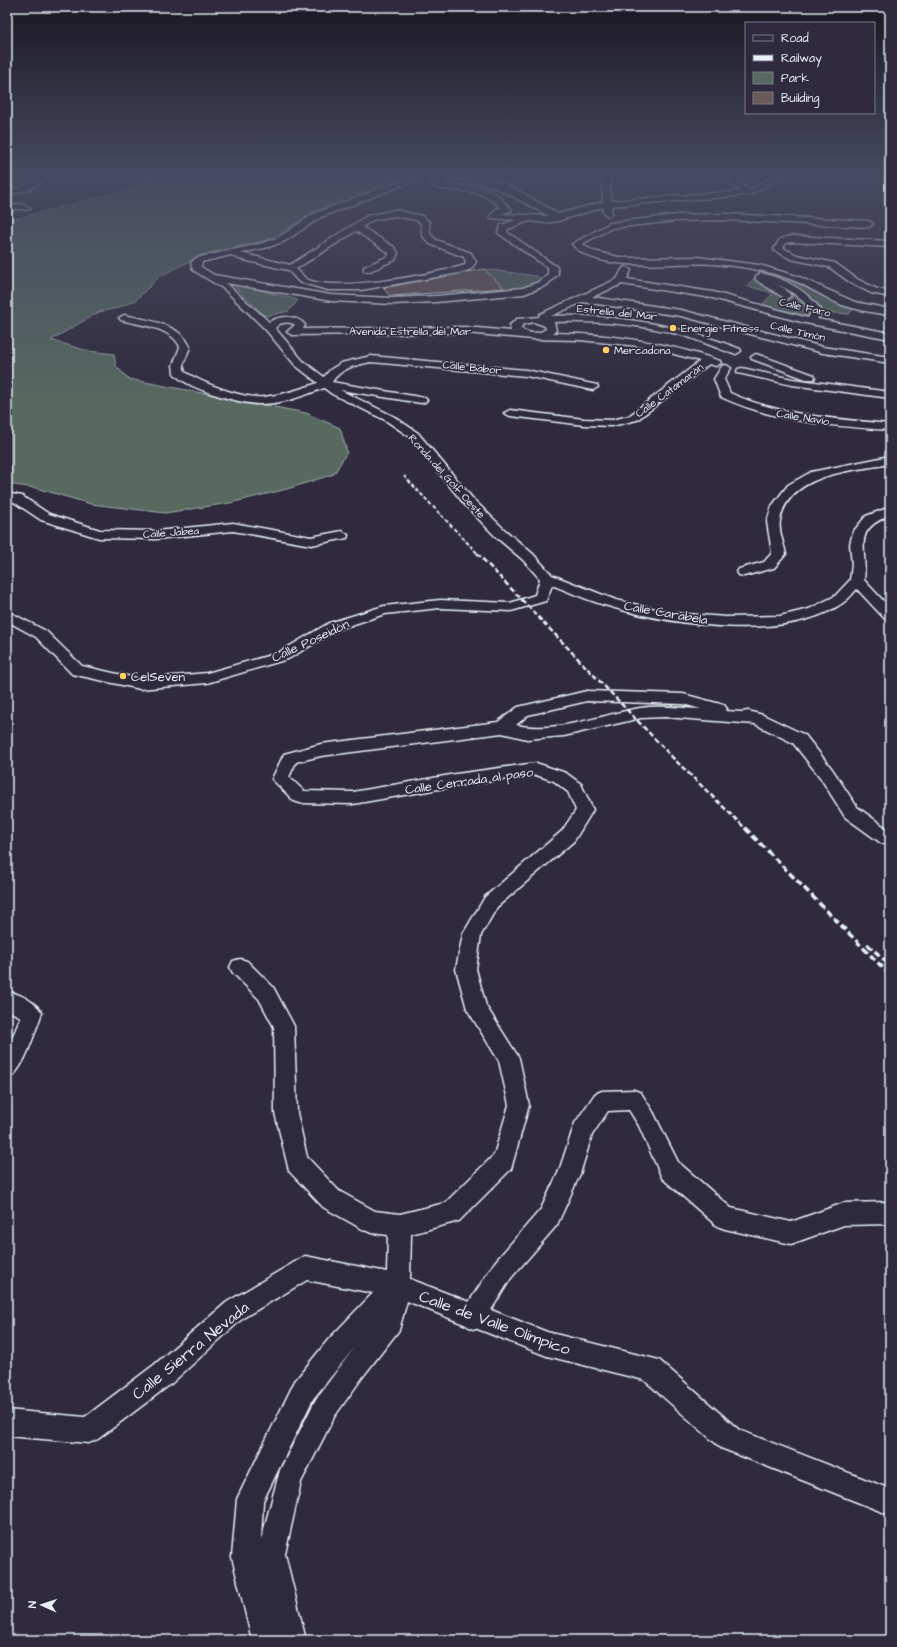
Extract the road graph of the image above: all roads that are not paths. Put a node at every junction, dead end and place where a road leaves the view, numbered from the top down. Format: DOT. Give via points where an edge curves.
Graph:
graph roads {
  1 [pos="233,253"];
  2 [pos="316,253"];
  3 [pos="394,253"];
  4 [pos="462,253"];
  5 [pos="531,253"];
  6 [pos="591,253"];
  7 [pos="784,253"];
  8 [pos="630,262"];
  9 [pos="291,268"];
  10 [pos="367,269"];
  11 [pos="213,277"];
  12 [pos="621,281"];
  13 [pos="885,283"];
  14 [pos="874,291"];
  15 [pos="890,294"];
  16 [pos="786,296"];
  17 [pos="583,299"];
  18 [pos="890,312"];
  19 [pos="258,317"];
  20 [pos="124,318"];
  21 [pos="284,320"];
  22 [pos="538,320"];
  23 [pos="811,321"];
  24 [pos="518,322"];
  25 [pos="271,329"];
  26 [pos="290,333"];
  27 [pos="529,335"];
  28 [pos="890,336"];
  29 [pos="736,351"];
  30 [pos="756,357"];
  31 [pos="890,360"];
  32 [pos="718,364"];
  33 [pos="742,371"];
  34 [pos="325,384"];
  35 [pos="593,387"];
  36 [pos="890,392"];
  37 [pos="890,395"];
  38 [pos="421,400"];
  39 [pos="510,413"];
  40 [pos="890,427"];
  41 [pos="890,460"];
  42 [pos="7,497"];
  43 [pos="890,511"];
  44 [pos="342,535"];
  45 [pos="744,572"];
  46 [pos="547,578"];
  47 [pos="856,580"];
  48 [pos="7,615"];
  49 [pos="890,616"];
  50 [pos="758,719"];
  51 [pos="502,727"];
  52 [pos="890,838"];
  53 [pos="240,967"];
  54 [pos="7,1001"];
  55 [pos="7,1070"];
  56 [pos="890,1213"];
  57 [pos="400,1225"];
  58 [pos="398,1286"];
  59 [pos="473,1317"];
  60 [pos="7,1423"];
  61 [pos="890,1502"];
  62 [pos="266,1640"];
  63 [pos="292,1640"];
  1 -- 9 [label="street" via="242,258"];
  1 -- 11 [label="street, Ronda del Golf Oeste" via="208,257 196,263 196,268"];
  2 -- 9 [label="street"];
  3 -- 10 [label="street" via="392,258"];
  4 -- 9 [label="street" via="468,255 471,262 468,267 360,287 328,287 302,280"];
  5 -- 11 [label="street" via="552,267 554,274 548,282 538,287 524,291 410,302 348,300 282,291"];
  6 -- 8 [label="street, Calle Faro"];
  7 -- 14 [label="street" via="832,265 854,281"];
  8 -- 12 [label="street"];
  8 -- 18 [label="street, Calle Faro" via="710,260 754,266 804,281 841,300"];
  11 -- 19 [label="street, Ronda del Golf Oeste"];
  12 -- 17 [label="street"];
  12 -- 23 [label="street, Calle Faro" via="713,295"];
  13 -- 14 [label="street"];
  14 -- 15 [label="street"];
  16 -- 23 [label="street" via="759,278 761,276 783,282 800,292 817,311"];
  17 -- 22 [label="street"];
  17 -- 31 [label="street, Calle Timón" via="681,313 823,350"];
  19 -- 21 [label="street"];
  19 -- 25 [label="street, Ronda del Golf Oeste"];
  20 -- 34 [label="street" via="153,325 175,334 183,341 185,348 178,365 180,374 196,384 242,398 262,401 292,396"];
  21 -- 25 [label="street" via="275,322"];
  21 -- 26 [label="street" via="293,320"];
  22 -- 24 [label="street, Avenida Estrella del Mar"];
  22 -- 27 [label="street" via="550,324 551,330 544,334"];
  22 -- 29 [label="street, Estrella del Mar" via="600,320 643,324 687,334"];
  23 -- 28 [label="street, Calle Faro"];
  24 -- 26 [label="street, Avenida Estrella del Mar"];
  24 -- 27 [label="street" via="515,329"];
  25 -- 26 [label="street, Ronda del Golf Oeste"];
  26 -- 27 [label="street, Avenida Estrella del Mar" via="466,330"];
  26 -- 34 [label="street, Ronda del Golf Oeste" via="299,363"];
  27 -- 32 [label="street, Avenida Estrella del Mar" via="596,337 640,342"];
  29 -- 30 [label="street, Estrella del Mar"];
  29 -- 32 [label="street" via="719,355 716,361"];
  30 -- 33 [label="street" via="759,360 758,366"];
  30 -- 36 [label="street" via="817,380"];
  32 -- 33 [label="street, Avenida Estrella del Mar"];
  32 -- 39 [label="street, Calle Catamarán" via="633,418 612,423"];
  32 -- 40 [label="street, Calle Navío" via="719,379 725,395 739,402 787,416"];
  33 -- 37 [label="street" via="792,382"];
  34 -- 35 [label="street, Calle Babor" via="331,373 349,362 371,359 526,373"];
  34 -- 38 [label="street"];
  34 -- 46 [label="street, Ronda del Golf Oeste" via="389,418 414,435 469,502"];
  41 -- 45 [label="street" via="815,475 792,488 778,506 773,522 779,554 769,565"];
  42 -- 44 [label="street, Calle Jabea" via="18,499 45,517 99,534 156,535 233,527 311,541"];
  43 -- 47 [label="street" via="870,519 859,532 856,544 859,565"];
  46 -- 47 [label="street, Calle Carabela" via="612,603 673,617 726,622 780,620 813,613 840,599"];
  46 -- 48 [label="street, Calle Poseidón" via="541,598 510,607 440,604 384,610 334,626 283,656 207,678 140,684 77,670 41,634"];
  47 -- 49 [label="street"];
  50 -- 51 [label="street, Calle Cerrada al paso" via="647,712 564,730 527,732"];
  50 -- 51 [label="street, Calle Cerrada al paso" via="683,699 587,696 523,711"];
  50 -- 52 [label="street, Calle Cerrada al paso" via="799,739 826,773 851,812"];
  51 -- 57 [label="street, Calle Cerrada al paso" via="321,750 290,758 280,779 300,797 353,798 536,769 560,777 575,788 585,810 568,836 491,902 472,934 466,969 477,1009 509,1058 519,1105 503,1161 451,1213"];
  53 -- 57 [label="street" via="266,993 284,1026 286,1113 297,1163 331,1199 372,1222"];
  54 -- 55 [label="street" via="32,1013"];
  56 -- 59 [label="street" via="844,1214 791,1234 725,1218 670,1170 634,1100 602,1101 584,1130 569,1174 549,1217 503,1270"];
  57 -- 58 [label="street"];
  58 -- 59 [label="street, Calle de Valle Olímpico"];
  58 -- 60 [label="street, Calle Sierra Nevada" via="305,1268 235,1310 163,1374 89,1430"];
  58 -- 62 [label="street" via="371,1310 304,1390 250,1499 246,1556"];
  58 -- 63 [label="street" via="391,1322 325,1408 289,1479 271,1554"];
  59 -- 61 [label="street, Calle de Valle Olímpico" via="547,1344 650,1369 730,1438"];
}
